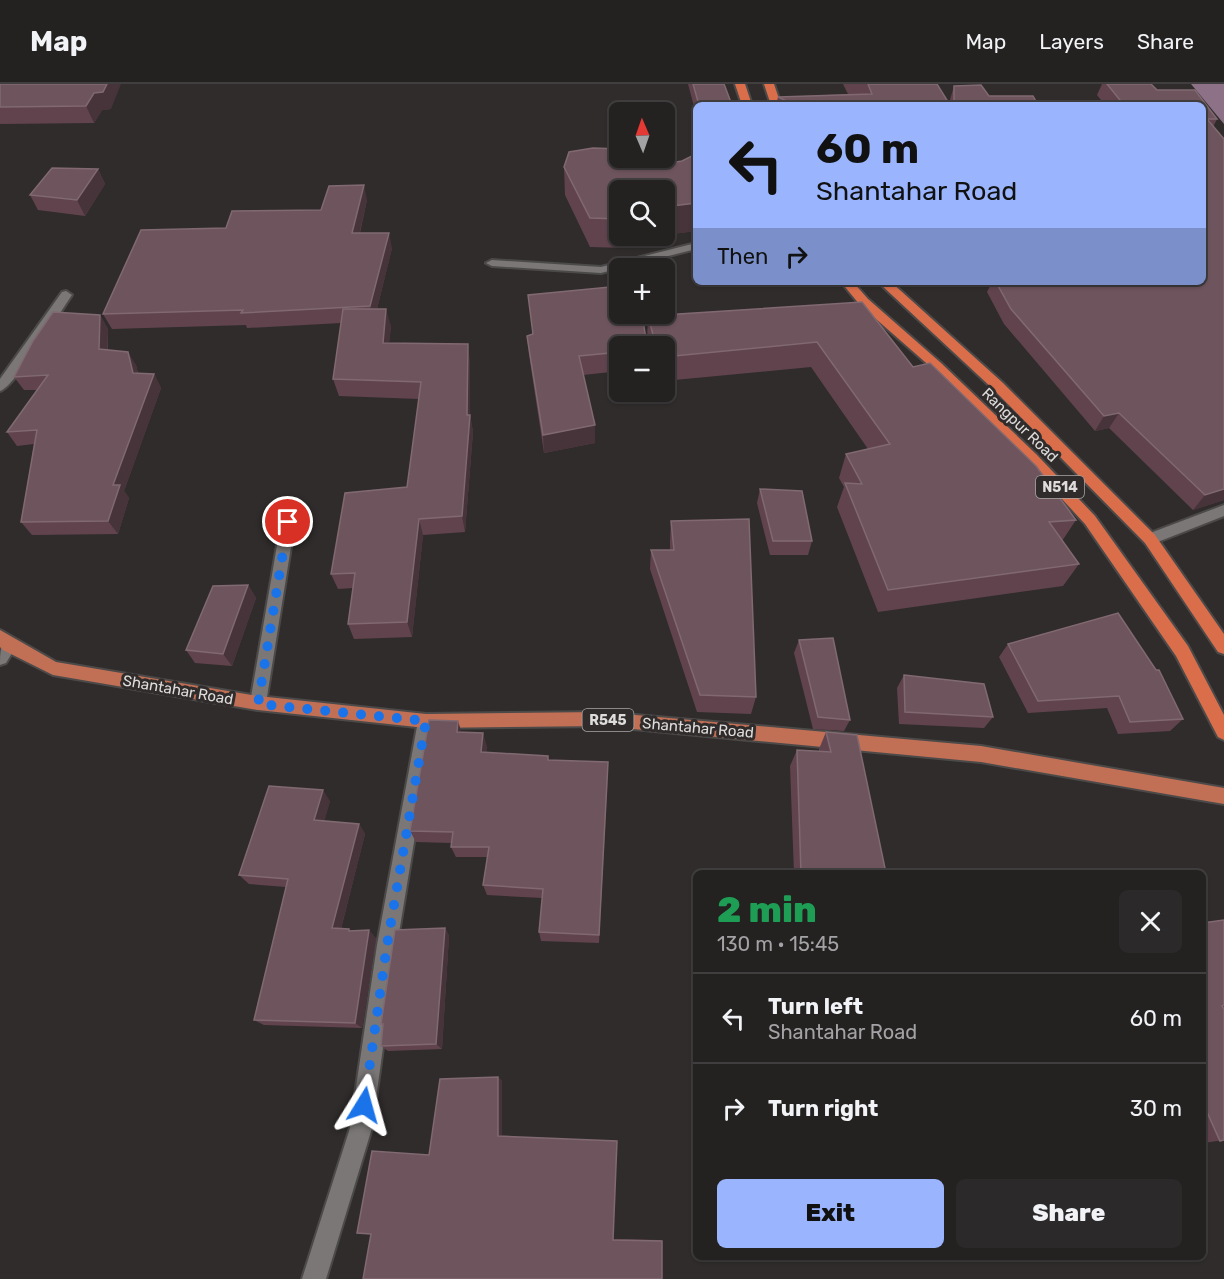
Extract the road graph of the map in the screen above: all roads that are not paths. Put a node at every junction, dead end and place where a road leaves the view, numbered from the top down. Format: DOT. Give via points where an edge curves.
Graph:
graph roads {
  1 [pos="740,84"];
  2 [pos="769,84"];
  3 [pos="746,102"];
  4 [pos="775,102"];
  5 [pos="693,247"];
  6 [pos="492,263"];
  7 [pos="850,285"];
  8 [pos="887,285"];
  9 [pos="66,295"];
  10 [pos="0,387"];
  11 [pos="1224,510"];
  12 [pos="288,522"];
  13 [pos="1150,539"];
  14 [pos="3,647"];
  15 [pos="1224,647"];
  16 [pos="258,704"];
  17 [pos="426,721"];
  18 [pos="1224,732"];
  19 [pos="1224,796"];
  20 [pos="314,1279"];
  1 -- 3 [label="highway"];
  2 -- 4 [label="highway"];
  5 -- 6 [label="street" via="601,270"];
  7 -- 18 [label="highway, Rangpur Road / N514" via="1032,458 1090,520 1182,651"];
  8 -- 13 [label="highway, Rangpur Road / N514" via="998,386"];
  9 -- 10 [label="street"];
  11 -- 13 [label="street"];
  12 -- 16 [label="street"];
  13 -- 15 [label="highway, Rangpur Road / N514"];
  14 -- 16 [label="main road, Shantahar Road / R545" via="53,668"];
  16 -- 17 [label="main road, Shantahar Road / R545"];
  17 -- 19 [label="main road, Shantahar Road / R545" via="602,719 981,754"];
  17 -- 20 [label="street" via="387,945 361,1128"];
}
